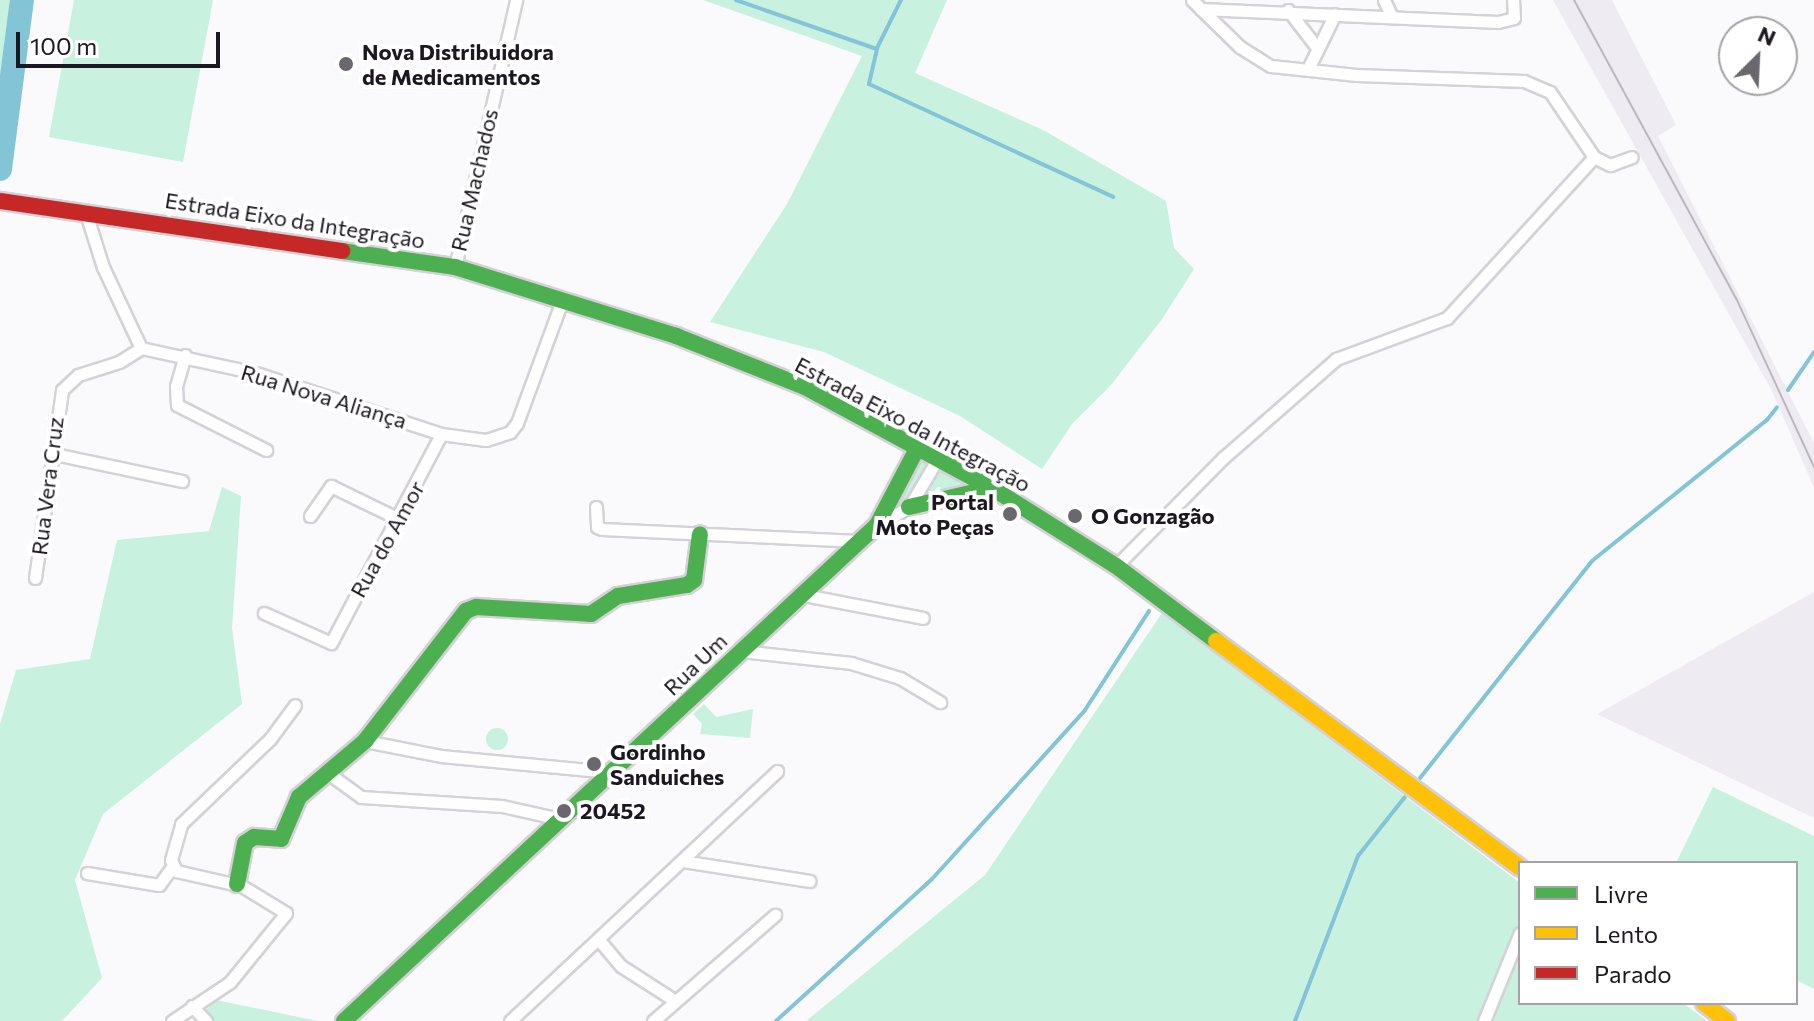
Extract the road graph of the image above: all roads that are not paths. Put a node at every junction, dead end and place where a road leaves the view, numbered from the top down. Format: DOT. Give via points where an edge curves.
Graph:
graph roads {
  1 [pos="516,0"];
  2 [pos="1384,0"];
  3 [pos="1513,0"];
  4 [pos="1197,4"];
  5 [pos="1272,4"];
  6 [pos="1288,10"];
  7 [pos="1335,14"];
  8 [pos="1392,17"];
  9 [pos="1318,49"];
  10 [pos="1308,69"];
  11 [pos="1594,157"];
  12 [pos="1632,157"];
  13 [pos="7,202"];
  14 [pos="85,210"];
  15 [pos="455,267"];
  16 [pos="563,298"];
  17 [pos="141,348"];
  18 [pos="185,355"];
  19 [pos="441,434"];
  20 [pos="918,447"];
  21 [pos="266,450"];
  22 [pos="50,453"];
  23 [pos="938,458"];
  24 [pos="182,481"];
  25 [pos="992,488"];
  26 [pos="596,507"];
  27 [pos="909,507"];
  28 [pos="310,516"];
  29 [pos="399,519"];
  30 [pos="877,525"];
  31 [pos="700,534"];
  32 [pos="859,541"];
  33 [pos="1116,566"];
  34 [pos="35,578"];
  35 [pos="804,595"];
  36 [pos="264,613"];
  37 [pos="923,618"];
  38 [pos="741,651"];
  39 [pos="940,702"];
  40 [pos="295,705"];
  41 [pos="365,741"];
  42 [pos="777,771"];
  43 [pos="610,772"];
  44 [pos="328,773"];
  45 [pos="560,819"];
  46 [pos="682,861"];
  47 [pos="172,867"];
  48 [pos="1518,867"];
  49 [pos="87,873"];
  50 [pos="809,881"];
  51 [pos="239,885"];
  52 [pos="775,915"];
  53 [pos="1518,938"];
  54 [pos="599,940"];
  55 [pos="674,1000"];
  56 [pos="1707,1005"];
  57 [pos="192,1006"];
  58 [pos="172,1021"];
  59 [pos="206,1021"];
  60 [pos="344,1021"];
  61 [pos="510,1021"];
  62 [pos="653,1021"];
  63 [pos="1484,1021"];
  64 [pos="1727,1021"];
  1 -- 15 [label="street, Rua Machados"];
  2 -- 8 [label="street"];
  3 -- 8 [label="street" via="1514,18 1498,22"];
  4 -- 5 [label="street"];
  4 -- 10 [label="street" via="1250,55 1271,66"];
  5 -- 6 [label="street"];
  6 -- 7 [label="street"];
  6 -- 9 [label="street"];
  7 -- 8 [label="street"];
  7 -- 9 [label="street"];
  9 -- 10 [label="street"];
  10 -- 11 [label="street" via="1524,81 1550,92"];
  11 -- 12 [label="street" via="1610,165"];
  11 -- 33 [label="street" via="1447,318 1336,359 1223,458"];
  13 -- 14 [label="main road, Estrada Eixo da Integração"];
  14 -- 15 [label="main road, Estrada Eixo da Integração"];
  14 -- 17 [label="street" via="103,267"];
  15 -- 16 [label="main road, Estrada Eixo da Integração"];
  16 -- 19 [label="street, Rua Nova Aliança" via="510,432 486,440"];
  16 -- 20 [label="main road, Estrada Eixo da Integração" via="805,387"];
  17 -- 18 [label="street, Rua Nova Aliança"];
  17 -- 22 [label="street, Rua Vera Cruz" via="119,362 78,375 62,390"];
  18 -- 19 [label="street, Rua Nova Aliança"];
  18 -- 21 [label="street" via="177,405"];
  19 -- 29 [label="street, Rua do Amor"];
  20 -- 23 [label="main road, Estrada Eixo da Integração"];
  20 -- 30 [label="main road, Rua Um"];
  22 -- 24 [label="street"];
  22 -- 34 [label="street, Rua Vera Cruz"];
  23 -- 25 [label="main road, Estrada Eixo da Integração"];
  23 -- 27 [label="street"];
  25 -- 27 [label="main road"];
  25 -- 33 [label="main road, Estrada Eixo da Integração"];
  26 -- 31 [label="street" via="596,523 602,529"];
  27 -- 30 [label="street"];
  28 -- 29 [label="street" via="331,486"];
  29 -- 36 [label="street, Rua do Amor" via="331,643"];
  30 -- 32 [label="main road, Rua Um"];
  31 -- 32 [label="street"];
  31 -- 41 [label="main road" via="697,567 687,585 618,596 591,614 466,611"];
  32 -- 35 [label="main road, Rua Um"];
  33 -- 48 [label="main road, Estrada Eixo da Integração"];
  35 -- 37 [label="street"];
  35 -- 38 [label="main road, Rua Um"];
  38 -- 39 [label="street" via="851,663 900,678"];
  38 -- 43 [label="main road, Rua Um"];
  40 -- 47 [label="street" via="270,739 181,824 172,846"];
  41 -- 43 [label="street" via="441,756"];
  41 -- 44 [label="main road"];
  42 -- 46 [label="street"];
  43 -- 45 [label="main road, Rua Um"];
  44 -- 45 [label="street" via="351,795 502,806"];
  44 -- 51 [label="main road" via="299,797 281,839 254,837 245,843"];
  45 -- 60 [label="main road, Rua Um"];
  46 -- 50 [label="street"];
  46 -- 54 [label="street"];
  47 -- 49 [label="street" via="159,885"];
  47 -- 51 [label="street"];
  51 -- 57 [label="street" via="286,913 230,982"];
  52 -- 55 [label="street"];
  53 -- 63 [label="street"];
  54 -- 55 [label="street" via="627,971"];
  54 -- 61 [label="street"];
  55 -- 62 [label="street"];
  56 -- 64 [label="main road"];
  57 -- 58 [label="street"];
  57 -- 59 [label="street"];
}
